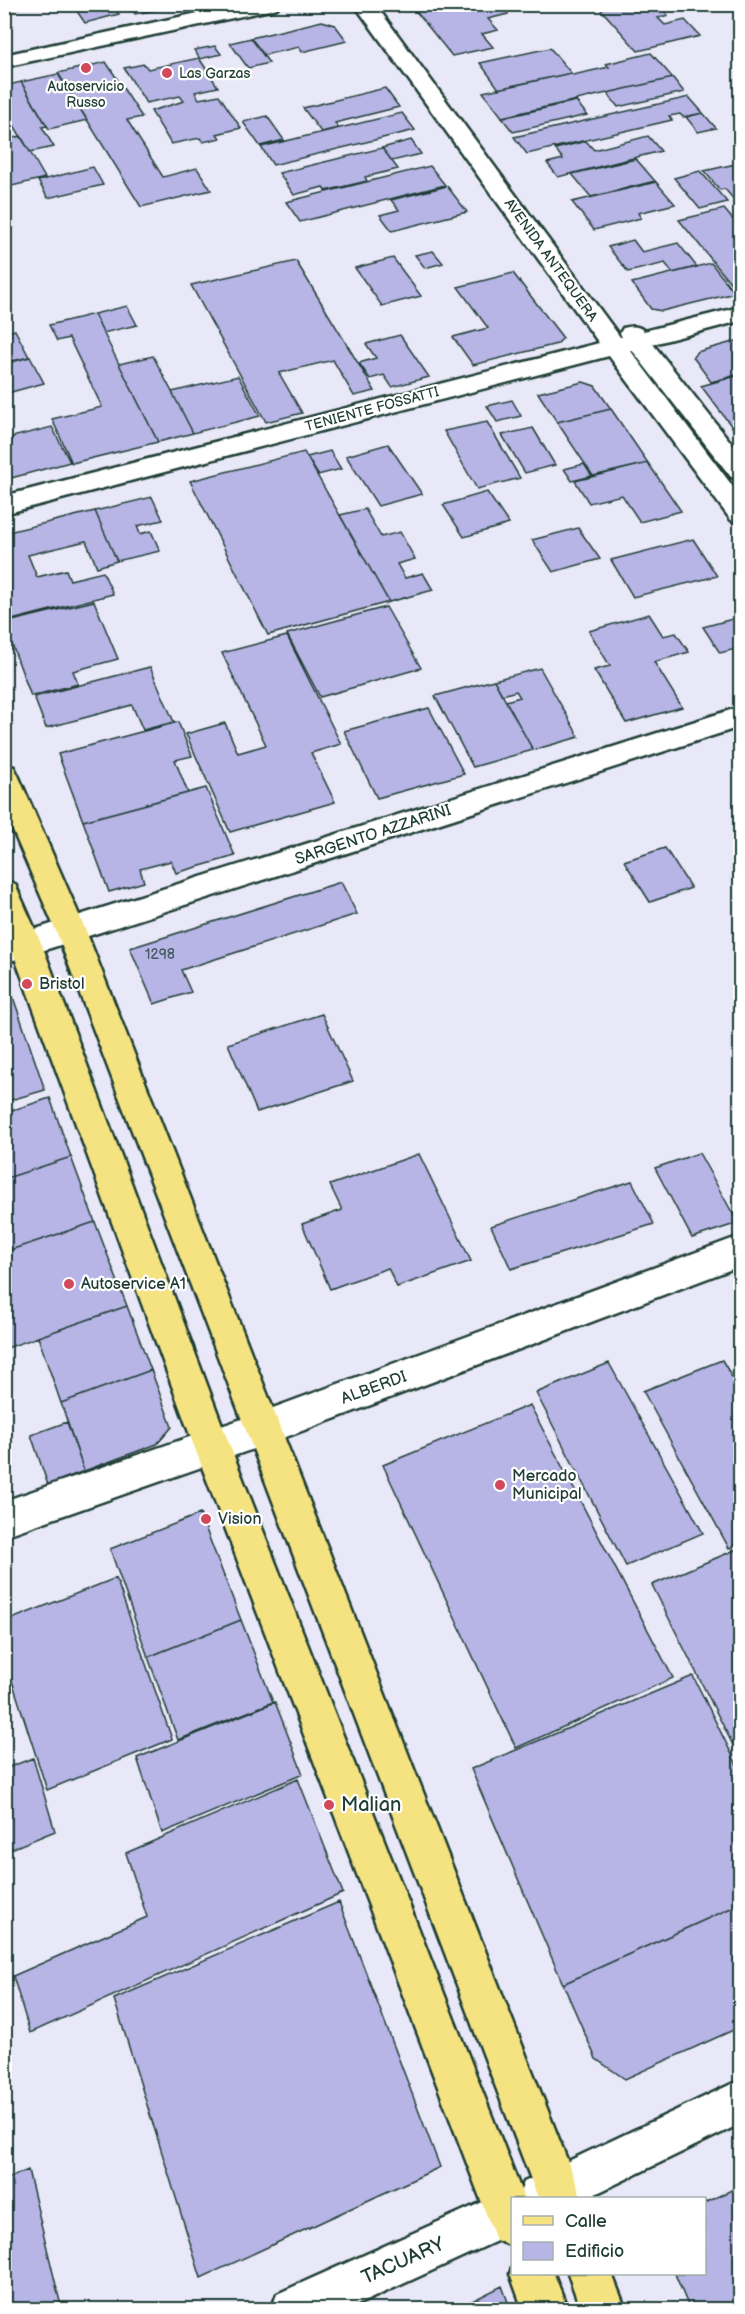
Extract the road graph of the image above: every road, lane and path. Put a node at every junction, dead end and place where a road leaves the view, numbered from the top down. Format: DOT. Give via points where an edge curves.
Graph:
graph roads {
  1 [pos="270,4"];
  2 [pos="364,4"];
  3 [pos="384,4"];
  4 [pos="4,61"];
  5 [pos="741,314"];
  6 [pos="626,344"];
  7 [pos="741,471"];
  8 [pos="4,505"];
  9 [pos="741,514"];
  10 [pos="741,717"];
  11 [pos="4,775"];
  12 [pos="4,892"];
  13 [pos="71,931"];
  14 [pos="16,948"];
  15 [pos="741,1251"];
  16 [pos="262,1430"];
  17 [pos="212,1446"];
  18 [pos="4,1519"];
  19 [pos="741,2102"];
  20 [pos="528,2197"];
  21 [pos="529,2197"];
  22 [pos="550,2197"];
  23 [pos="511,2215"];
  24 [pos="532,2275"];
  25 [pos="590,2275"];
  26 [pos="293,2310"];
  27 [pos="546,2310"];
  28 [pos="604,2310"];
  1 -- 4 [label="street"];
  2 -- 6 [label="street, AVENIDA ANTEQUERA"];
  3 -- 6 [label="street, AVENIDA ANTEQUERA"];
  5 -- 6 [label="street, TENIENTE FOSSATTI"];
  6 -- 7 [label="street, AVENIDA ANTEQUERA"];
  6 -- 8 [label="street, TENIENTE FOSSATTI"];
  6 -- 9 [label="street, AVENIDA ANTEQUERA"];
  10 -- 13 [label="street, SARGENTO AZZARINI"];
  11 -- 13 [label="main road"];
  12 -- 14 [label="main road"];
  13 -- 14 [label="street, SARGENTO AZZARINI"];
  13 -- 16 [label="main road"];
  14 -- 17 [label="main road"];
  15 -- 16 [label="street, ALBERDI"];
  16 -- 17 [label="street, ALBERDI"];
  16 -- 21 [label="main road"];
  17 -- 18 [label="street, ALBERDI"];
  17 -- 20 [label="main road"];
  19 -- 22 [label="street, TACUARY"];
  23 -- 26 [label="street, TACUARY"];
  24 -- 27 [label="main road"];
  25 -- 28 [label="main road"];
}
